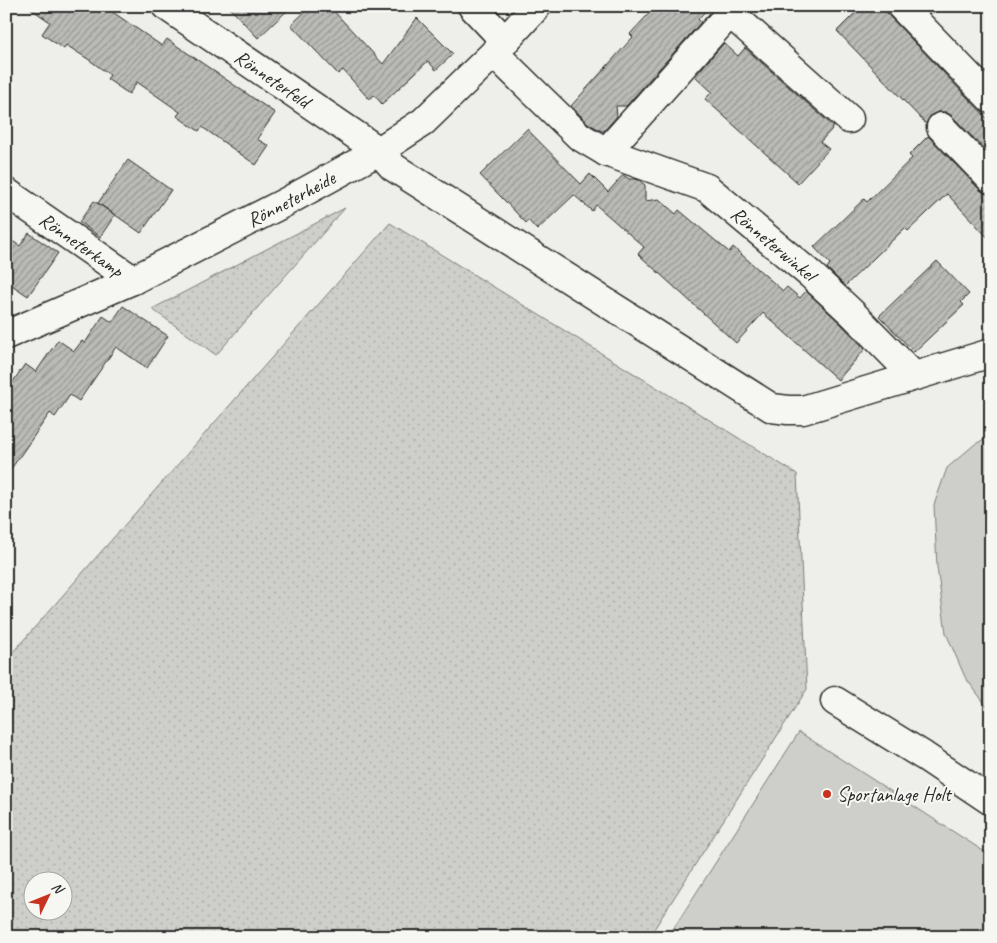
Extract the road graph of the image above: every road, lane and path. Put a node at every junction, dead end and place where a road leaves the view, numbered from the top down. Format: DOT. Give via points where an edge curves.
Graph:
graph roads {
  1 [pos="166,6"];
  2 [pos="472,6"];
  3 [pos="537,6"];
  4 [pos="901,6"];
  5 [pos="500,47"];
  6 [pos="991,99"];
  7 [pos="849,119"];
  8 [pos="940,127"];
  9 [pos="379,151"];
  10 [pos="606,152"];
  11 [pos="991,179"];
  12 [pos="6,192"];
  13 [pos="133,280"];
  14 [pos="6,335"];
  15 [pos="991,353"];
  16 [pos="914,376"];
  17 [pos="835,701"];
  18 [pos="991,801"];
  1 -- 9 [label="street, Rönneterfeld"];
  2 -- 5 [label="street, Rönneterwinkel"];
  3 -- 5 [label="street, Rönneterheide"];
  4 -- 6 [label="street"];
  5 -- 9 [label="street, Rönneterheide" via="423,122"];
  5 -- 10 [label="street, Rönneterwinkel" via="579,136"];
  7 -- 10 [label="street" via="730,13"];
  8 -- 11 [label="street"];
  9 -- 13 [label="street, Rönneterheide"];
  9 -- 16 [label="street, Rönneterfeld" via="393,167 772,408 803,410"];
  10 -- 16 [label="street, Rönneterwinkel" via="706,188 810,274"];
  12 -- 13 [label="street, Rönneterkamp"];
  13 -- 14 [label="street, Rönneterheide"];
  15 -- 16 [label="street, Rönneterfeld"];
  17 -- 18 [label="street"];
}
